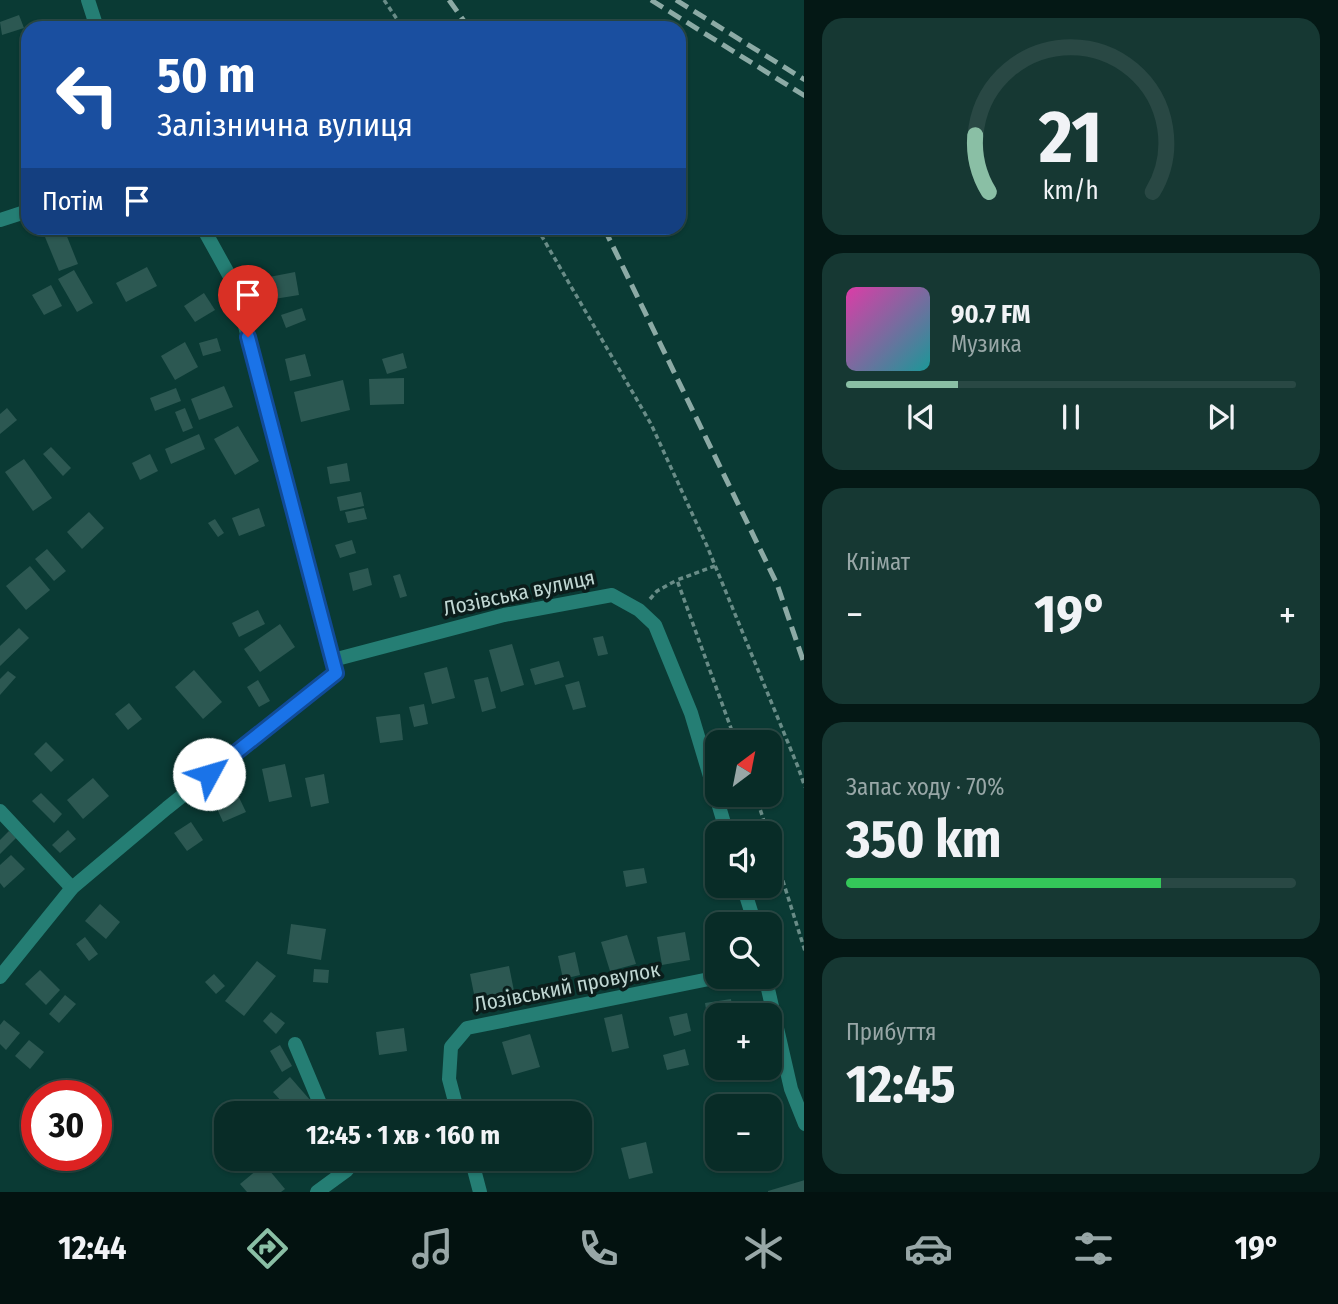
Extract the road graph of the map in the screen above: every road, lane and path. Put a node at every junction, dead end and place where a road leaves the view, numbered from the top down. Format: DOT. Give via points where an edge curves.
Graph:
graph roads {
  1 [pos="88,0"];
  2 [pos="384,0"];
  3 [pos="93,21"];
  4 [pos="398,21"];
  5 [pos="21,213"];
  6 [pos="0,220"];
  7 [pos="207,235"];
  8 [pos="541,235"];
  9 [pos="715,566"];
  10 [pos="677,580"];
  11 [pos="639,610"];
  12 [pos="333,660"];
  13 [pos="732,730"];
  14 [pos="804,787"];
  15 [pos="0,811"];
  16 [pos="723,821"];
  17 [pos="782,879"];
  18 [pos="72,888"];
  19 [pos="804,951"];
  20 [pos="0,977"];
  21 [pos="705,980"];
  22 [pos="768,989"];
  23 [pos="295,1044"];
  24 [pos="319,1101"];
  25 [pos="455,1101"];
  26 [pos="804,1124"];
  27 [pos="346,1171"];
  28 [pos="474,1171"];
  29 [pos="317,1192"];
  30 [pos="480,1192"];
  1 -- 3 [label="street"];
  2 -- 4 [label="path"];
  5 -- 6 [label="street"];
  7 -- 12 [label="street" via="234,284"];
  8 -- 9 [label="path" via="651,424"];
  9 -- 10 [label="path"];
  9 -- 14 [label="path"];
  10 -- 11 [label="path" via="657,591"];
  10 -- 13 [label="path"];
  11 -- 12 [label="street, Лозівська вулиця" via="612,595 504,615"];
  11 -- 16 [label="street, Лозівська вулиця" via="655,625 691,712"];
  12 -- 18 [label="street" via="336,673"];
  15 -- 18 [label="street"];
  17 -- 19 [label="path"];
  18 -- 20 [label="street"];
  21 -- 25 [label="street, Лозівський провулок" via="467,1028 451,1048 449,1079"];
  22 -- 26 [label="street" via="791,1090"];
  23 -- 24 [label="street"];
  27 -- 29 [label="street"];
  28 -- 30 [label="street"];
}
